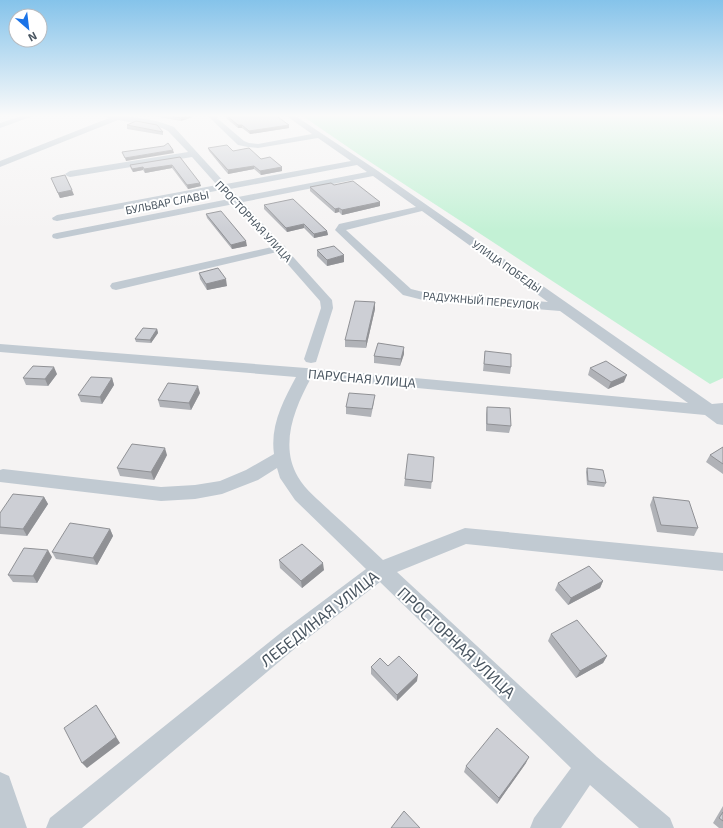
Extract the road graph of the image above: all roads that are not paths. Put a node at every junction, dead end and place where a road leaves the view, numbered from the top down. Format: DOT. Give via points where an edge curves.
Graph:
graph roads {
  1 [pos="26,154"];
  2 [pos="193,154"];
  3 [pos="346,154"];
  4 [pos="358,162"];
  5 [pos="0,164"];
  6 [pos="375,173"];
  7 [pos="70,174"];
  8 [pos="223,188"];
  9 [pos="236,201"];
  10 [pos="423,208"];
  11 [pos="57,218"];
  12 [pos="57,236"];
  13 [pos="281,248"];
  14 [pos="116,286"];
  15 [pos="566,308"];
  16 [pos="0,348"];
  17 [pos="308,366"];
  18 [pos="716,409"];
  19 [pos="723,420"];
  20 [pos="282,457"];
  21 [pos="3,476"];
  22 [pos="723,562"];
  23 [pos="380,570"];
  24 [pos="588,766"];
  25 [pos="0,785"];
  26 [pos="13,828"];
  27 [pos="60,828"];
  28 [pos="544,828"];
  29 [pos="660,828"];
  1 -- 5 [label="street"];
  2 -- 7 [label="street"];
  2 -- 8 [label="street, ПРОСТОРНАЯ УЛИЦА"];
  3 -- 4 [label="street, УЛИЦА ПОБЕДЫ"];
  4 -- 6 [label="street, УЛИЦА ПОБЕДЫ"];
  4 -- 8 [label="street, БУЛЬВАР СЛАВЫ"];
  6 -- 9 [label="street, БУЛЬВАР СЛАВЫ"];
  6 -- 10 [label="street, УЛИЦА ПОБЕДЫ"];
  8 -- 9 [label="street, ПРОСТОРНАЯ УЛИЦА"];
  8 -- 11 [label="street, БУЛЬВАР СЛАВЫ"];
  9 -- 12 [label="street, БУЛЬВАР СЛАВЫ"];
  9 -- 13 [label="street, ПРОСТОРНАЯ УЛИЦА"];
  10 -- 15 [label="street, УЛИЦА ПОБЕДЫ"];
  10 -- 15 [label="street, РАДУЖНЫЙ ПЕРЕУЛОК" via="343,226 340,230 408,292 423,296"];
  13 -- 14 [label="street"];
  13 -- 17 [label="street, ПРОСТОРНАЯ УЛИЦА" via="326,300 327,308"];
  15 -- 18 [label="street, УЛИЦА ПОБЕДЫ"];
  16 -- 17 [label="street, ПАРУСНАЯ УЛИЦА"];
  17 -- 18 [label="street, ПАРУСНАЯ УЛИЦА"];
  17 -- 20 [label="street, ПРОСТОРНАЯ УЛИЦА" via="288,406 281,433"];
  18 -- 19 [label="street, УЛИЦА ПОБЕДЫ"];
  20 -- 21 [label="street" via="222,487 162,494"];
  20 -- 23 [label="street, ПРОСТОРНАЯ УЛИЦА" via="288,476 301,495"];
  22 -- 23 [label="street, ЛЕБЕДИНАЯ УЛИЦА" via="465,536"];
  23 -- 24 [label="street, ПРОСТОРНАЯ УЛИЦА"];
  23 -- 27 [label="street, ЛЕБЕДИНАЯ УЛИЦА" via="291,638"];
  24 -- 28 [label="street"];
  24 -- 29 [label="street, ПРОСТОРНАЯ УЛИЦА"];
  25 -- 26 [label="street"];
}
